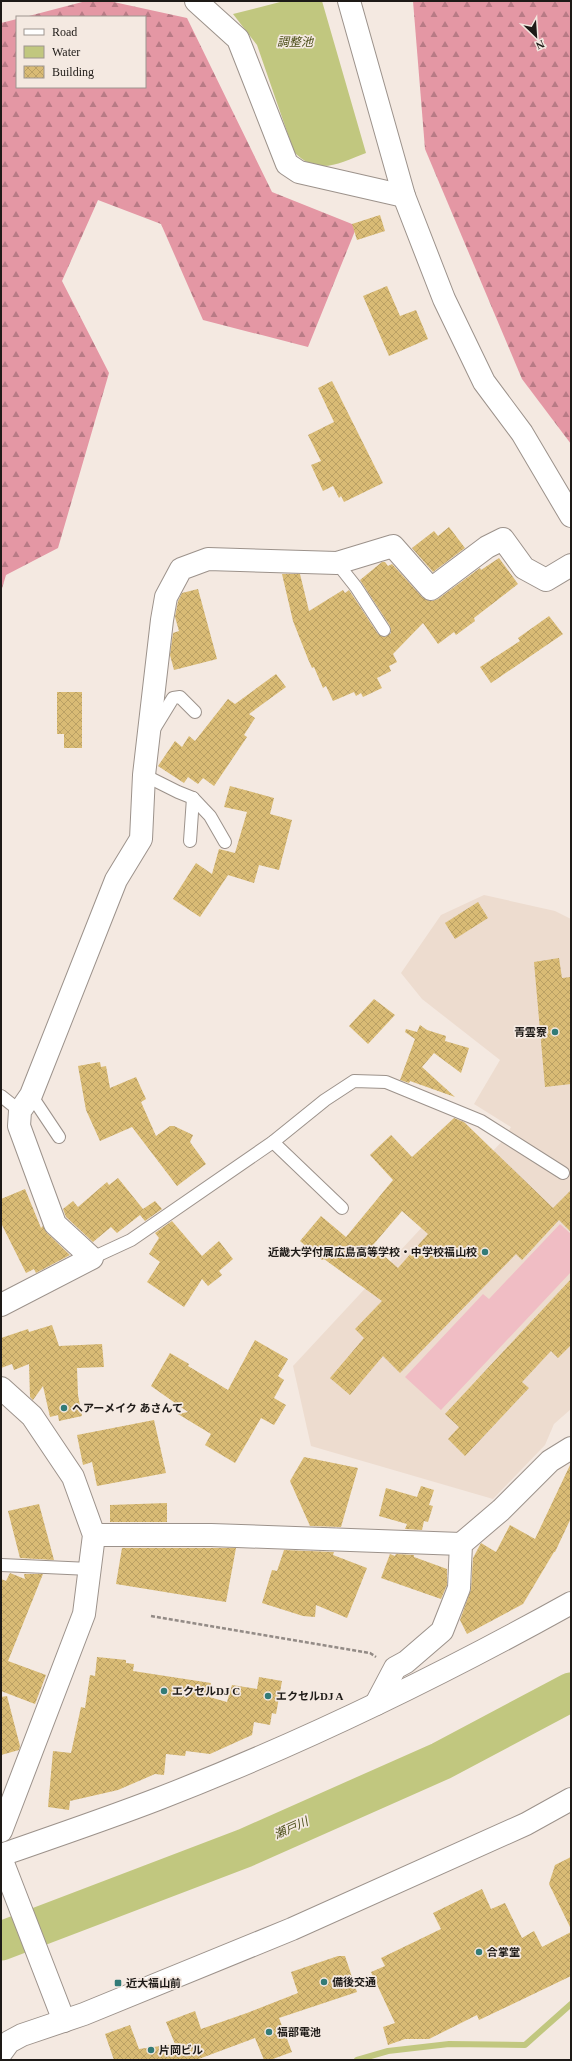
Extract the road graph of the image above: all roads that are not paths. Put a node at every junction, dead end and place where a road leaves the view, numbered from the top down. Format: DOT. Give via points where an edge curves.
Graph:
graph roads {
  1 [pos="196,1"];
  2 [pos="349,1"];
  3 [pos="404,196"];
  4 [pos="571,516"];
  5 [pos="337,563"];
  6 [pos="571,565"];
  7 [pos="384,630"];
  8 [pos="195,712"];
  9 [pos="147,740"];
  10 [pos="144,775"];
  11 [pos="194,798"];
  12 [pos="190,842"];
  13 [pos="225,842"];
  14 [pos="1,1096"];
  15 [pos="25,1103"];
  16 [pos="60,1137"];
  17 [pos="273,1142"];
  18 [pos="563,1173"];
  19 [pos="342,1208"];
  20 [pos="92,1258"];
  21 [pos="1,1305"];
  22 [pos="1,1388"];
  23 [pos="571,1448"];
  24 [pos="94,1535"];
  25 [pos="461,1544"];
  26 [pos="1,1565"];
  27 [pos="90,1569"];
  28 [pos="571,1603"];
  29 [pos="376,1704"];
  30 [pos="571,1799"];
  31 [pos="1,1831"];
  32 [pos="2,1859"];
  33 [pos="64,2021"];
  34 [pos="2,2049"];
  1 -- 3 [label="street" via="238,39 287,164 299,172"];
  2 -- 3 [label="street"];
  3 -- 4 [label="street" via="444,299 484,382 522,432"];
  5 -- 6 [label="street" via="393,546 431,589 487,547 504,539 524,568 546,580"];
  5 -- 7 [label="lane"];
  5 -- 9 [label="street" via="208,559 181,569 166,597"];
  8 -- 9 [label="lane" via="180,697 173,698"];
  9 -- 10 [label="street"];
  10 -- 11 [label="lane"];
  10 -- 15 [label="street" via="141,839 113,887"];
  11 -- 12 [label="lane"];
  11 -- 13 [label="lane" via="210,816"];
  14 -- 15 [label="lane"];
  15 -- 16 [label="lane"];
  15 -- 20 [label="street" via="19,1126 55,1224"];
  17 -- 18 [label="lane" via="325,1100 354,1081 386,1082 481,1121"];
  17 -- 19 [label="lane"];
  17 -- 20 [label="lane" via="131,1240"];
  20 -- 21 [label="street"];
  22 -- 24 [label="street" via="32,1416 73,1477"];
  23 -- 25 [label="street" via="550,1461 501,1510"];
  24 -- 25 [label="street" via="211,1535"];
  24 -- 27 [label="street"];
  25 -- 29 [label="street" via="460,1588 442,1631 406,1662 395,1668"];
  26 -- 27 [label="lane"];
  27 -- 31 [label="street" via="84,1614"];
  28 -- 29 [label="street" via="480,1653"];
  29 -- 32 [label="street" via="255,1759"];
  30 -- 33 [label="street" via="526,1824 292,1929"];
  32 -- 33 [label="street"];
  33 -- 34 [label="street" via="22,2035"];
}
